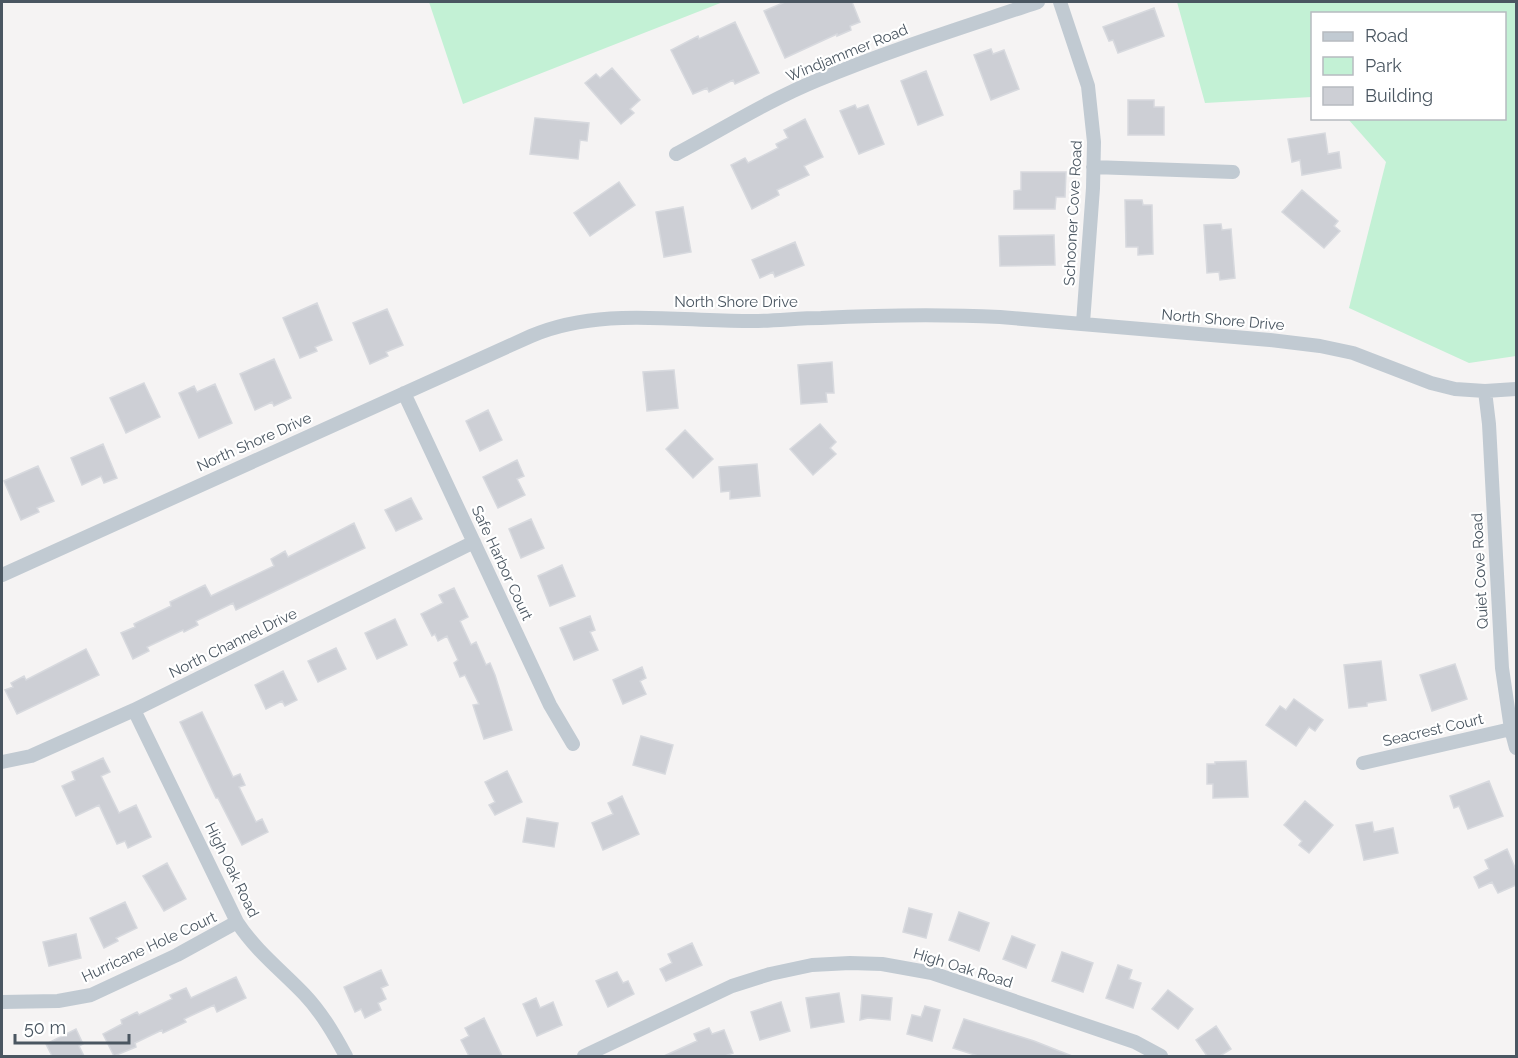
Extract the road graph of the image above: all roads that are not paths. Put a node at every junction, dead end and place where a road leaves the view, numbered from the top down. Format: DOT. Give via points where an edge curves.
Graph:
graph roads {
  1 [pos="1038,2"];
  2 [pos="1060,2"];
  3 [pos="676,154"];
  4 [pos="1093,167"];
  5 [pos="1233,172"];
  6 [pos="1083,323"];
  7 [pos="1516,388"];
  8 [pos="1485,391"];
  9 [pos="404,393"];
  10 [pos="474,542"];
  11 [pos="2,575"];
  12 [pos="134,710"];
  13 [pos="1511,729"];
  14 [pos="573,744"];
  15 [pos="1516,748"];
  16 [pos="2,762"];
  17 [pos="1363,763"];
  18 [pos="237,922"];
  19 [pos="2,1002"];
  20 [pos="346,1056"];
  21 [pos="584,1056"];
  22 [pos="1161,1056"];
  1 -- 3 [label="street, Windjammer Road" via="816,80"];
  2 -- 4 [label="street, Schooner Cove Road" via="1088,86"];
  4 -- 5 [label="street"];
  4 -- 6 [label="street, Schooner Cove Road"];
  6 -- 8 [label="street, North Shore Drive" via="1320,346 1353,353 1431,383"];
  6 -- 9 [label="street, North Shore Drive" via="956,315 753,321 631,317 579,322 552,328"];
  7 -- 8 [label="street, North Shore Drive"];
  8 -- 13 [label="street, Quiet Cove Road" via="1502,668"];
  9 -- 10 [label="street, Safe Harbor Court"];
  9 -- 11 [label="street, North Shore Drive"];
  10 -- 12 [label="street, North Channel Drive"];
  10 -- 14 [label="street, Safe Harbor Court" via="550,705"];
  12 -- 16 [label="street, North Channel Drive" via="31,756"];
  12 -- 18 [label="street, High Oak Road"];
  13 -- 15 [label="street, Quiet Cove Road"];
  13 -- 17 [label="street, Seacrest Court"];
  18 -- 19 [label="street, Hurricane Hole Court" via="91,995 58,1001"];
  18 -- 20 [label="street, High Oak Road" via="250,942 306,996 331,1028"];
  21 -- 22 [label="street, High Oak Road" via="732,986 812,965 850,963 932,973 1135,1042"];
}
